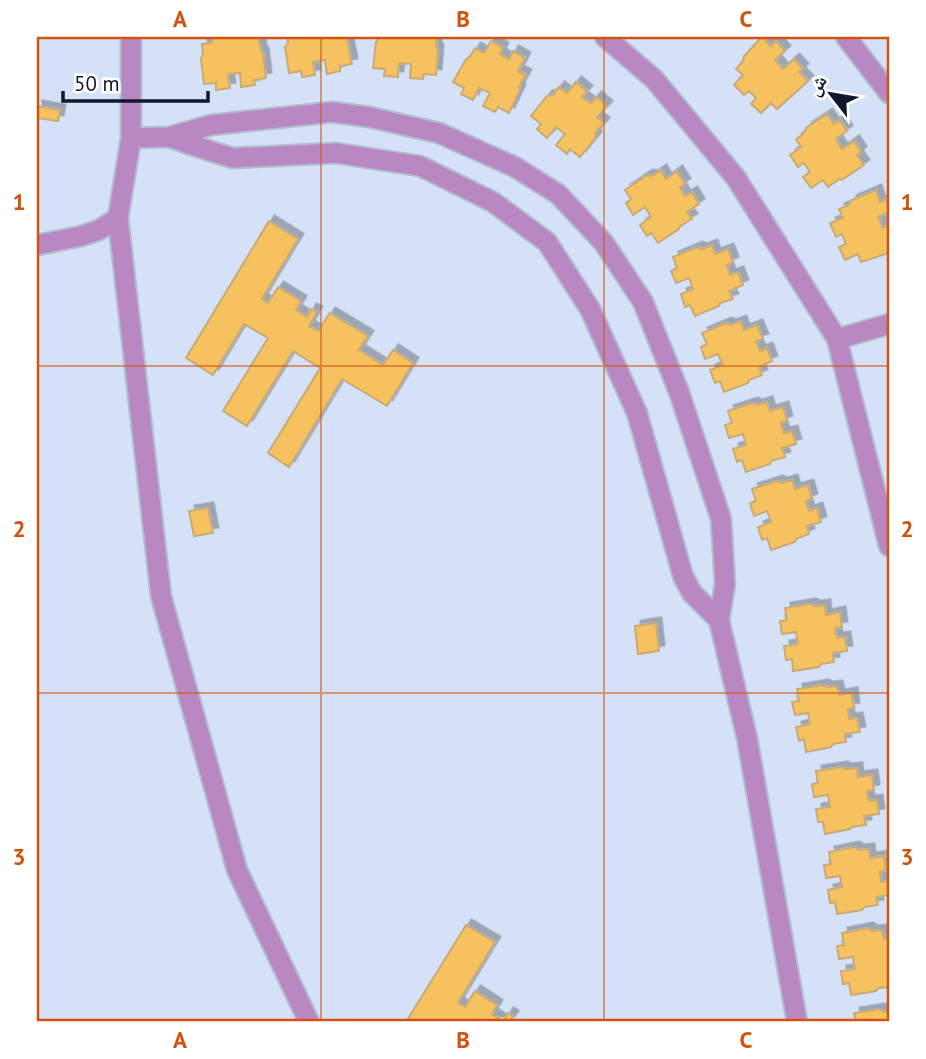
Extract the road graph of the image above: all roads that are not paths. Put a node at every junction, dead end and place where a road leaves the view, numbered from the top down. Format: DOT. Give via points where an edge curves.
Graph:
graph roads {
  1 [pos="131,37"];
  2 [pos="605,37"];
  3 [pos="846,37"];
  4 [pos="889,93"];
  5 [pos="169,137"];
  6 [pos="131,138"];
  7 [pos="118,218"];
  8 [pos="37,245"];
  9 [pos="889,324"];
  10 [pos="837,340"];
  11 [pos="889,546"];
  12 [pos="719,620"];
  13 [pos="309,1022"];
  14 [pos="797,1022"];
  1 -- 6 [label="street"];
  2 -- 10 [label="street" via="654,79 736,178"];
  3 -- 4 [label="street"];
  5 -- 6 [label="street"];
  5 -- 12 [label="street" via="233,158 336,153 421,166 493,202 547,242 590,309 637,413 683,576 692,593"];
  5 -- 12 [label="street" via="211,125 332,112 369,117 439,134 515,167 558,194 604,243 643,302 679,392 721,519 725,584"];
  6 -- 7 [label="street"];
  7 -- 8 [label="street" via="81,236"];
  7 -- 13 [label="street" via="161,596 237,870"];
  9 -- 10 [label="street"];
  10 -- 11 [label="street"];
  12 -- 14 [label="street" via="747,738"];
}
